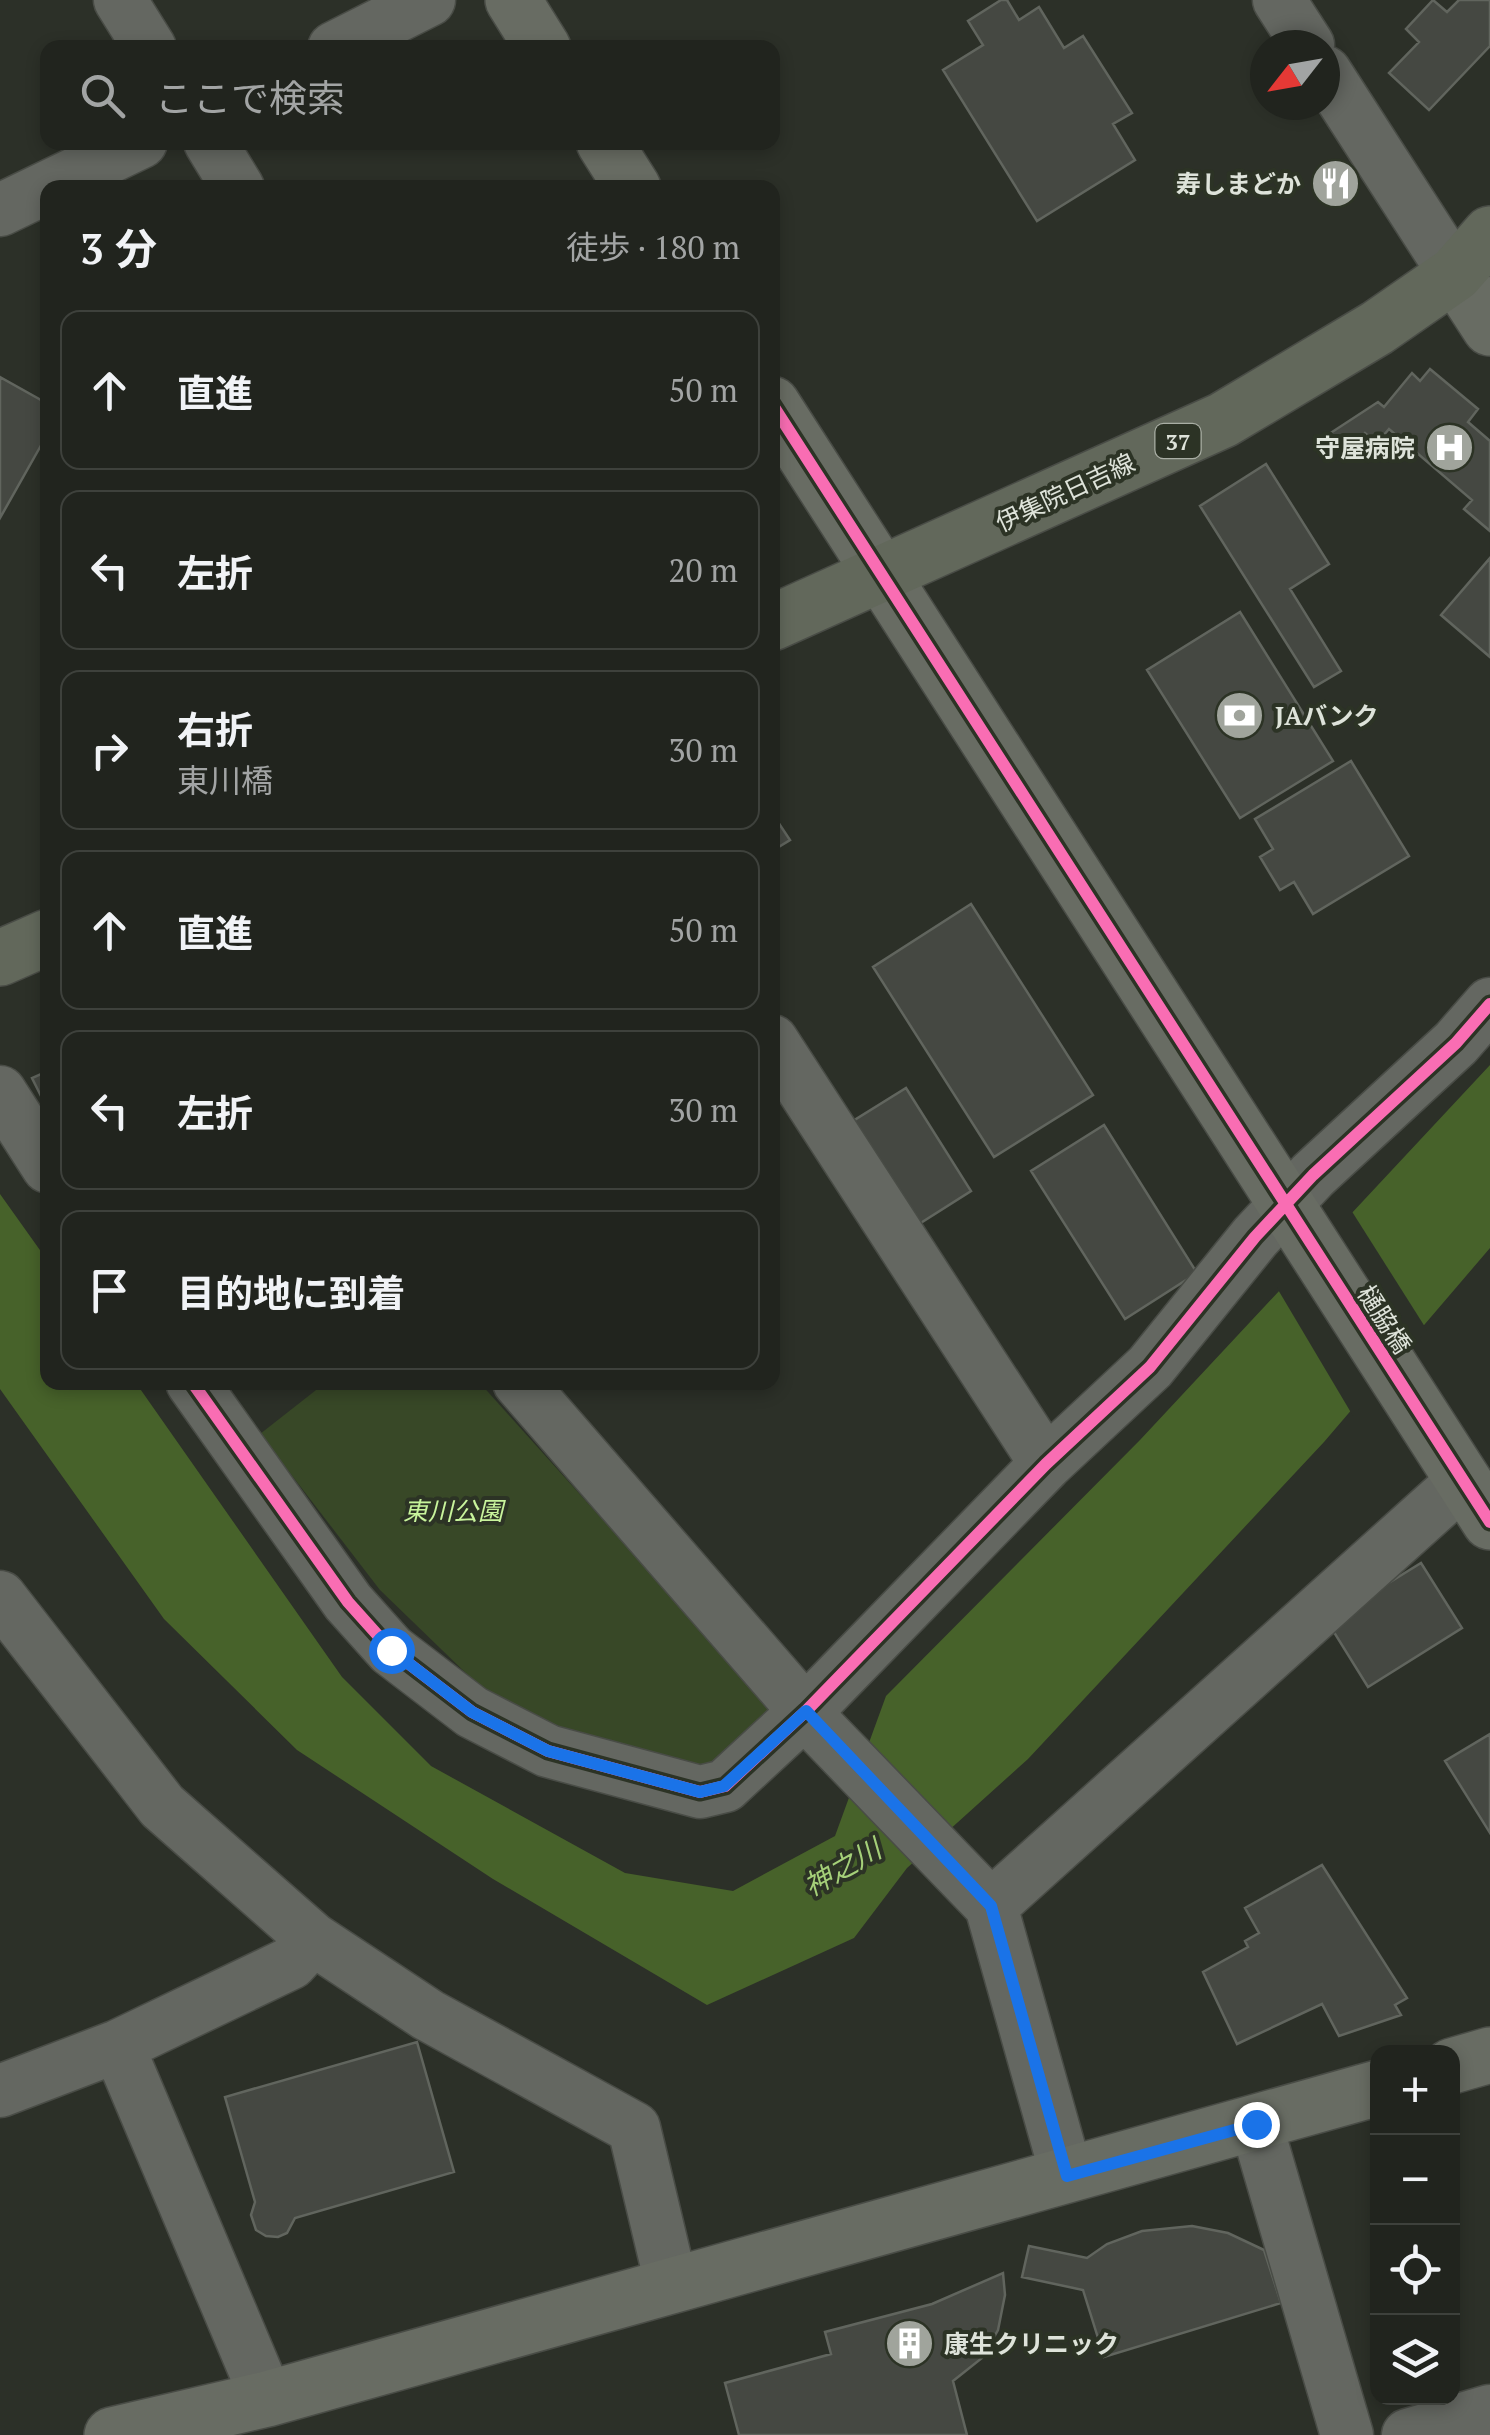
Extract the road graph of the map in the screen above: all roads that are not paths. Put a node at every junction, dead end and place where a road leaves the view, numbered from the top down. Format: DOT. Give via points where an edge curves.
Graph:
graph roads {
  1 [pos="120,0"];
  2 [pos="430,0"];
  3 [pos="512,0"];
  4 [pos="1279,0"];
  5 [pos="1298,30"];
  6 [pos="145,40"];
  7 [pos="350,40"];
  8 [pos="538,40"];
  9 [pos="1340,90"];
  10 [pos="124,150"];
  11 [pos="215,150"];
  12 [pos="609,150"];
  13 [pos="62,180"];
  14 [pos="233,180"];
  15 [pos="628,180"];
  16 [pos="40,191"];
  17 [pos="0,210"];
  18 [pos="1473,254"];
  19 [pos="1490,328"];
  20 [pos="780,416"];
  21 [pos="883,576"];
  22 [pos="780,620"];
  23 [pos="40,941"];
  24 [pos="0,958"];
  25 [pos="1490,1004"];
  26 [pos="780,1053"];
  27 [pos="0,1092"];
  28 [pos="40,1154"];
  29 [pos="1294,1219"];
  30 [pos="198,1390"];
  31 [pos="526,1390"];
  32 [pos="1046,1464"];
  33 [pos="1477,1501"];
  34 [pos="0,1597"];
  35 [pos="19,1658"];
  36 [pos="814,1722"];
  37 [pos="978,1892"];
  38 [pos="313,1938"];
  39 [pos="118,2046"];
  40 [pos="1490,2054"];
  41 [pos="1460,2063"];
  42 [pos="1370,2090"];
  43 [pos="0,2091"];
  44 [pos="1256,2124"];
  45 [pos="1067,2176"];
  46 [pos="671,2283"];
  47 [pos="267,2399"];
  48 [pos="1490,2411"];
  49 [pos="112,2435"];
  50 [pos="1347,2435"];
  51 [pos="1408,2435"];
  1 -- 6 [label="street"];
  2 -- 7 [label="street"];
  3 -- 8 [label="street"];
  4 -- 5 [label="street"];
  9 -- 18 [label="street"];
  10 -- 13 [label="street"];
  11 -- 14 [label="street"];
  12 -- 15 [label="street"];
  16 -- 17 [label="street"];
  18 -- 19 [label="street"];
  18 -- 21 [label="main road, 伊集院日吉線 / 37" via="1377,328 1223,420"];
  20 -- 21 [label="street, 樋脇橋"];
  21 -- 22 [label="main road, 伊集院日吉線 / 37"];
  21 -- 29 [label="street, 樋脇橋"];
  23 -- 24 [label="main road"];
  25 -- 29 [label="street" via="1313,1175"];
  26 -- 32 [label="street"];
  27 -- 28 [label="street"];
  29 -- 32 [label="street" via="1254,1237 1150,1367"];
  29 -- 33 [label="street, 樋脇橋"];
  30 -- 36 [label="street" via="348,1602 391,1650 472,1712 548,1751 700,1792 724,1786"];
  31 -- 36 [label="street"];
  32 -- 36 [label="street"];
  33 -- 37 [label="street"];
  34 -- 35 [label="street"];
  35 -- 38 [label="street" via="162,1806"];
  36 -- 37 [label="street"];
  37 -- 45 [label="street"];
  38 -- 39 [label="street" via="292,1963"];
  38 -- 46 [label="street" via="428,2015 634,2128"];
  39 -- 43 [label="street"];
  39 -- 47 [label="street"];
  40 -- 41 [label="street"];
  42 -- 44 [label="street"];
  44 -- 45 [label="street"];
  44 -- 50 [label="street"];
  45 -- 46 [label="street"];
  46 -- 47 [label="street"];
  47 -- 49 [label="street"];
  48 -- 51 [label="street"];
}
